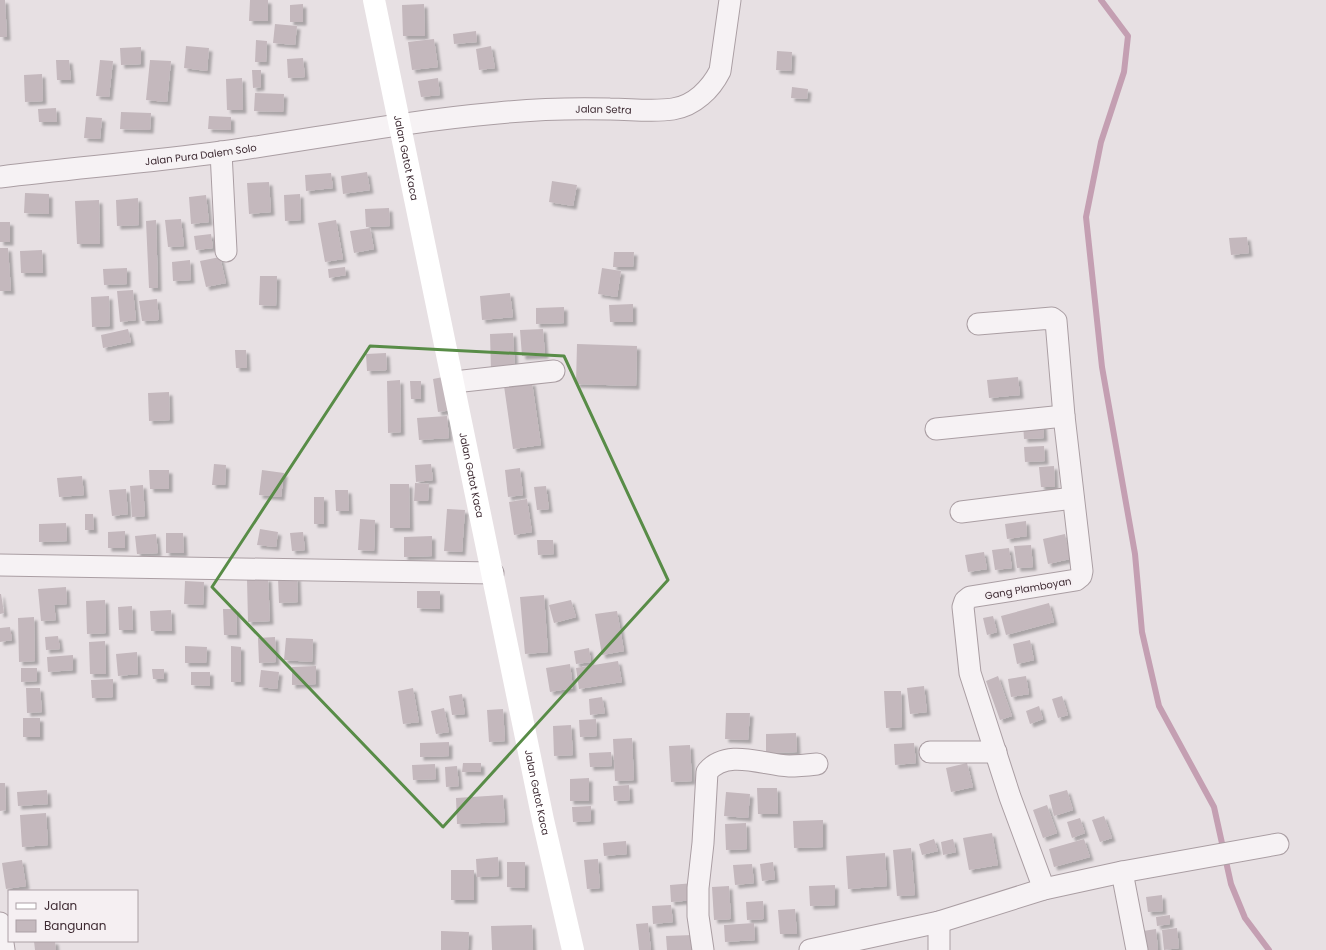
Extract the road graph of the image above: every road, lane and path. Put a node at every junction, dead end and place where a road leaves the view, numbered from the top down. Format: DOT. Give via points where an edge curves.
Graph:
graph roads {
  1 [pos="374,0"];
  2 [pos="730,0"];
  3 [pos="400,124"];
  4 [pos="221,152"];
  5 [pos="0,177"];
  6 [pos="226,251"];
  7 [pos="978,324"];
  8 [pos="554,371"];
  9 [pos="454,382"];
  10 [pos="1064,416"];
  11 [pos="936,428"];
  12 [pos="1073,498"];
  13 [pos="961,512"];
  14 [pos="0,565"];
  15 [pos="493,573"];
  16 [pos="930,752"];
  17 [pos="996,752"];
  18 [pos="817,764"];
  19 [pos="1278,844"];
  20 [pos="1122,872"];
  21 [pos="1044,889"];
  22 [pos="939,922"];
  23 [pos="574,950"];
  24 [pos="703,950"];
  25 [pos="810,950"];
  26 [pos="939,950"];
  27 [pos="1137,950"];
  1 -- 3 [label="main road, Jalan Gatot Kaca"];
  2 -- 3 [label="street, Jalan Setra" via="720,71 712,85 694,102 685,106 672,110 558,108"];
  3 -- 4 [label="street, Jalan Pura Dalem Solo"];
  3 -- 9 [label="main road, Jalan Gatot Kaca"];
  4 -- 5 [label="street, Jalan Pura Dalem Solo"];
  4 -- 6 [label="street"];
  7 -- 10 [label="street, Gang Plamboyan" via="1054,319"];
  8 -- 9 [label="street"];
  9 -- 15 [label="main road, Jalan Gatot Kaca"];
  10 -- 11 [label="street"];
  10 -- 12 [label="street, Gang Plamboyan"];
  12 -- 13 [label="street"];
  12 -- 17 [label="street, Gang Plamboyan" via="1081,576 1076,580 970,597 963,607 970,673"];
  14 -- 15 [label="street"];
  15 -- 23 [label="main road, Jalan Gatot Kaca" via="544,820"];
  16 -- 17 [label="street"];
  17 -- 21 [label="street, Gang Plamboyan"];
  18 -- 24 [label="street" via="789,766 741,758 713,765 707,772 698,888 698,916"];
  19 -- 20 [label="street"];
  20 -- 21 [label="street"];
  20 -- 27 [label="street"];
  21 -- 22 [label="street"];
  22 -- 25 [label="street"];
  22 -- 26 [label="street"];
}
